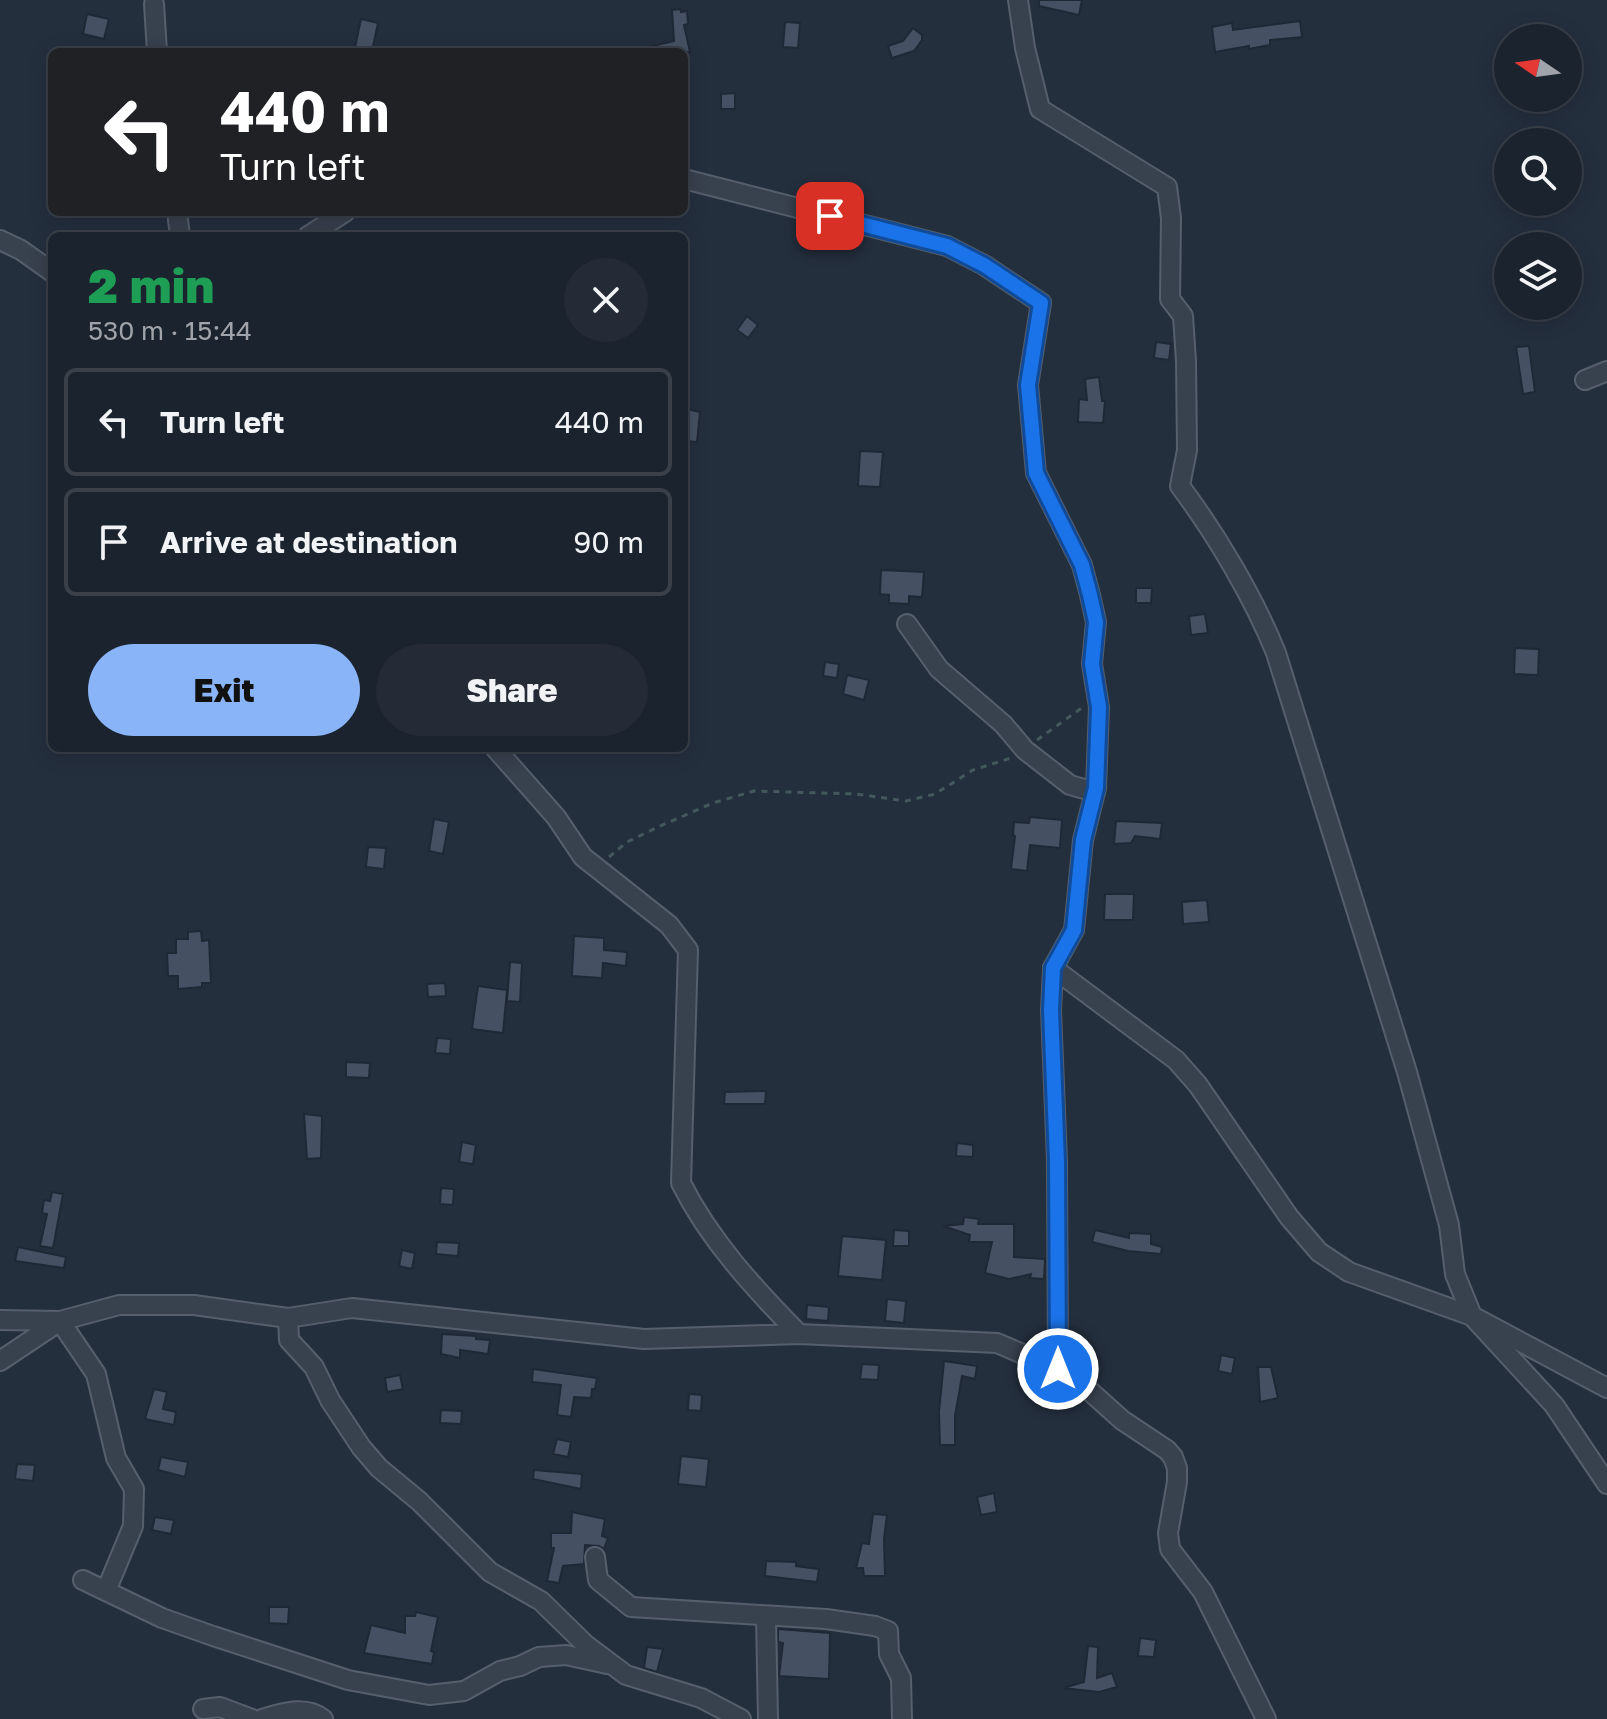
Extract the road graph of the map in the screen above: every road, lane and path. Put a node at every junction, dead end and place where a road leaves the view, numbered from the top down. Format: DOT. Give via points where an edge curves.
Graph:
graph roads {
  1 [pos="1018,0"];
  2 [pos="154,4"];
  3 [pos="157,48"];
  4 [pos="688,180"];
  5 [pos="339,216"];
  6 [pos="314,232"];
  7 [pos="0,240"];
  8 [pos="48,269"];
  9 [pos="1607,371"];
  10 [pos="1585,380"];
  11 [pos="907,624"];
  12 [pos="1097,698"];
  13 [pos="1025,750"];
  14 [pos="499,752"];
  15 [pos="1095,792"];
  16 [pos="597,868"];
  17 [pos="1053,968"];
  18 [pos="1472,1316"];
  19 [pos="288,1318"];
  20 [pos="0,1320"];
  21 [pos="60,1321"];
  22 [pos="799,1334"];
  23 [pos="0,1361"];
  24 [pos="1058,1369"];
  25 [pos="1607,1388"];
  26 [pos="1607,1484"];
  27 [pos="595,1557"];
  28 [pos="83,1580"];
  29 [pos="106,1591"];
  30 [pos="766,1617"];
  31 [pos="613,1665"];
  32 [pos="203,1709"];
  33 [pos="252,1719"];
  34 [pos="262,1719"];
  35 [pos="323,1719"];
  36 [pos="741,1719"];
  37 [pos="768,1719"];
  38 [pos="902,1719"];
  39 [pos="1266,1719"];
  1 -- 18 [label="street" via="1040,109 1167,187 1170,299 1183,316 1186,361 1187,450 1180,486 1264,624 1276,653 1407,1072 1449,1225 1455,1274"];
  2 -- 3 [label="street"];
  4 -- 12 [label="street" via="947,246 1041,303 1028,385 1036,473 1082,565 1096,622 1092,664"];
  5 -- 6 [label="street"];
  7 -- 8 [label="street"];
  9 -- 10 [label="street"];
  11 -- 13 [label="street" via="939,669"];
  12 -- 13 [label="path"];
  12 -- 15 [label="street"];
  13 -- 15 [label="street" via="1070,785"];
  13 -- 16 [label="path" via="973,770 935,794 906,801 754,791 713,803 627,842"];
  14 -- 16 [label="street"];
  15 -- 17 [label="street" via="1083,840 1074,930"];
  16 -- 22 [label="street" via="669,925 688,950 681,1183 695,1211 754,1288"];
  17 -- 18 [label="street" via="1176,1060 1319,1252 1349,1272"];
  17 -- 24 [label="street"];
  18 -- 25 [label="street"];
  18 -- 26 [label="street" via="1554,1405"];
  19 -- 21 [label="street" via="194,1305 119,1305"];
  19 -- 22 [label="street" via="352,1308 644,1339"];
  19 -- 31 [label="street" via="289,1340 314,1367 330,1400 379,1468 490,1572 541,1601"];
  20 -- 21 [label="street"];
  21 -- 23 [label="street"];
  21 -- 29 [label="street" via="96,1374 116,1458 134,1489 133,1526"];
  22 -- 24 [label="street" via="997,1343"];
  24 -- 39 [label="street" via="1173,1457 1177,1482 1170,1549 1203,1592"];
  27 -- 30 [label="street" via="598,1580 631,1607"];
  28 -- 29 [label="street"];
  29 -- 31 [label="street" via="162,1618 348,1680 429,1695 464,1691 539,1657 566,1655"];
  30 -- 37 [label="street"];
  30 -- 38 [label="street" via="826,1619 888,1631 889,1654 901,1678"];
  31 -- 36 [label="street" via="626,1675 701,1698"];
  32 -- 33 [label="street" via="220,1707"];
  34 -- 35 [label="street" via="286,1711"];
}
